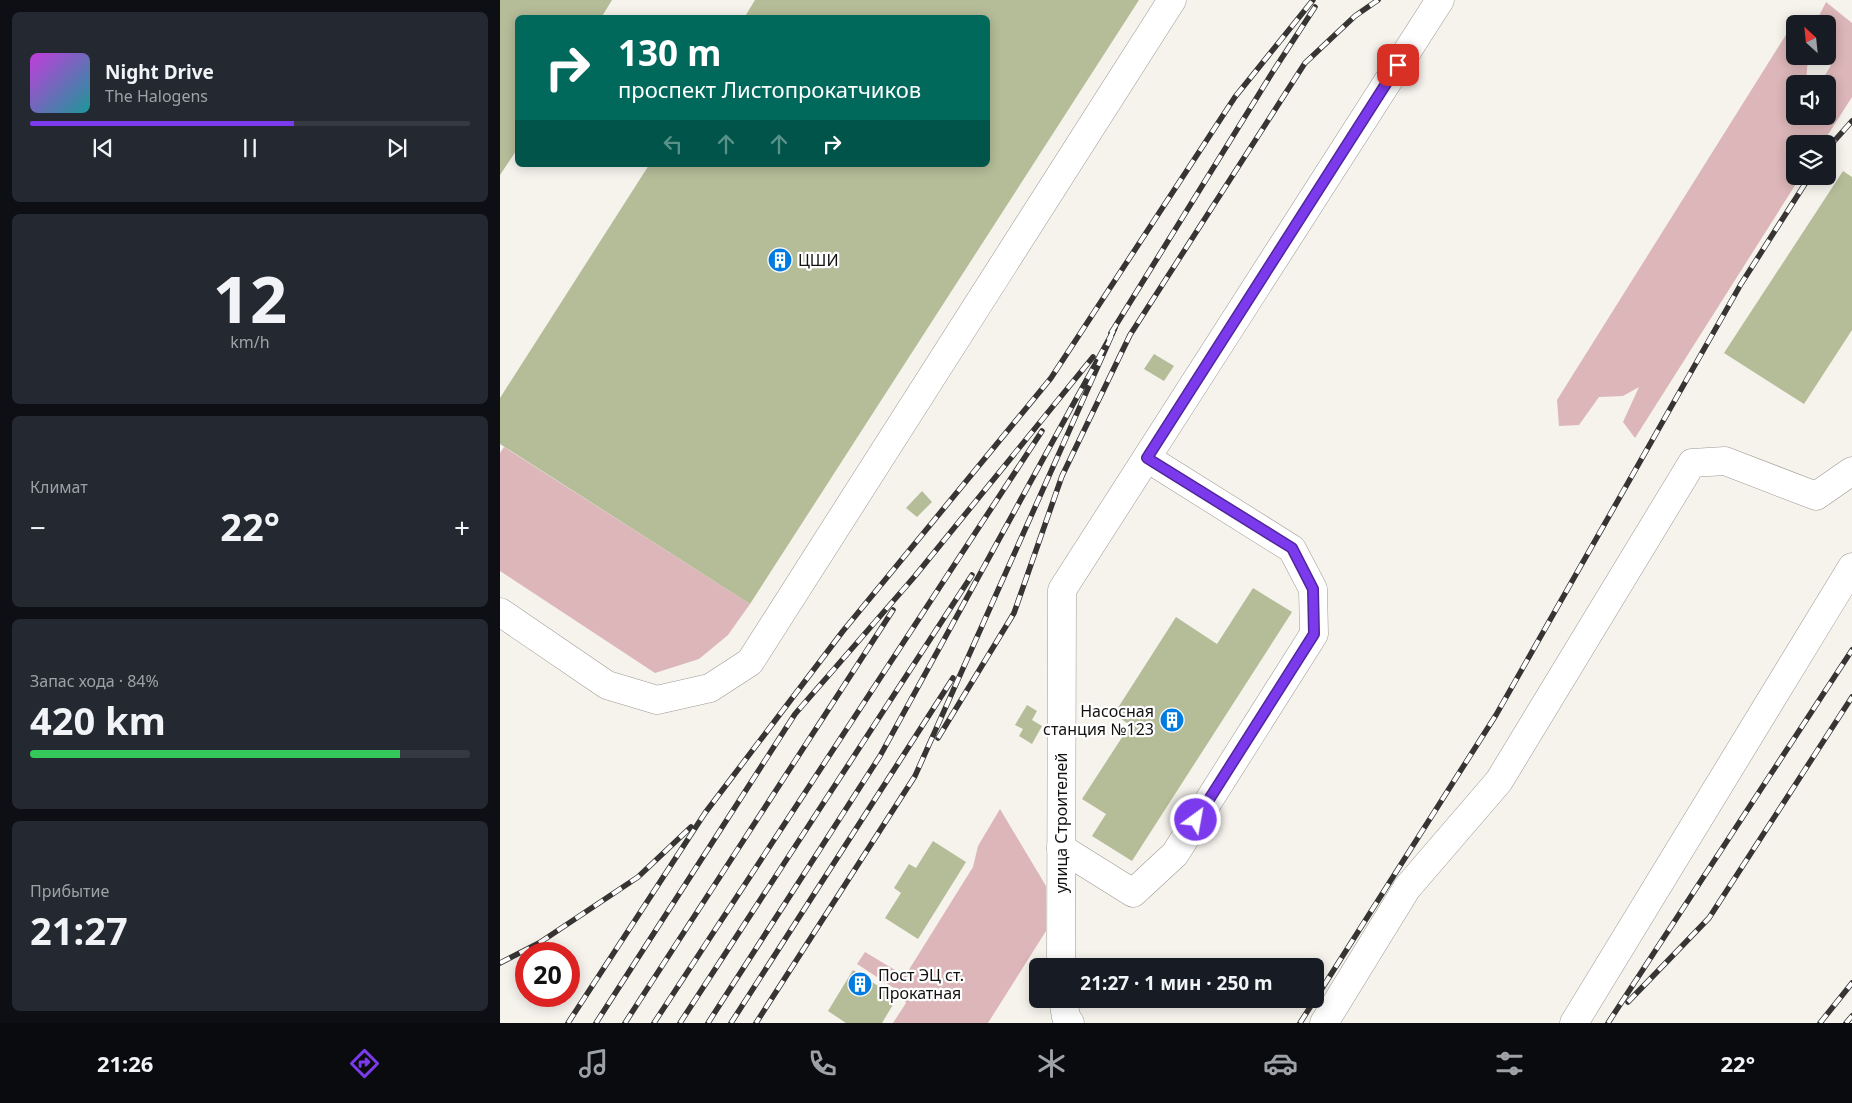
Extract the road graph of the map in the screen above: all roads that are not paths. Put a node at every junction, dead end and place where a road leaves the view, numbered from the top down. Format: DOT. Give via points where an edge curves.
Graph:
graph roads {
  1 [pos="1172,0"];
  2 [pos="1440,0"];
  3 [pos="1147,458"];
  4 [pos="1852,471"];
  5 [pos="1852,567"];
  6 [pos="500,612"];
  7 [pos="1061,848"];
  8 [pos="1061,958"];
  9 [pos="1324,1023"];
  10 [pos="1574,1023"];
  1 -- 6 [label="street" via="750,662 710,688 657,700 607,685"];
  2 -- 3 [label="street"];
  3 -- 7 [label="street, улица Строителей" via="1062,590"];
  3 -- 7 [label="street" via="1292,548 1313,589 1314,634 1175,854 1132,893"];
  4 -- 9 [label="street" via="1816,496 1725,461 1692,463 1499,781 1407,888"];
  5 -- 10 [label="street"];
  7 -- 8 [label="street, улица Строителей"];
}
